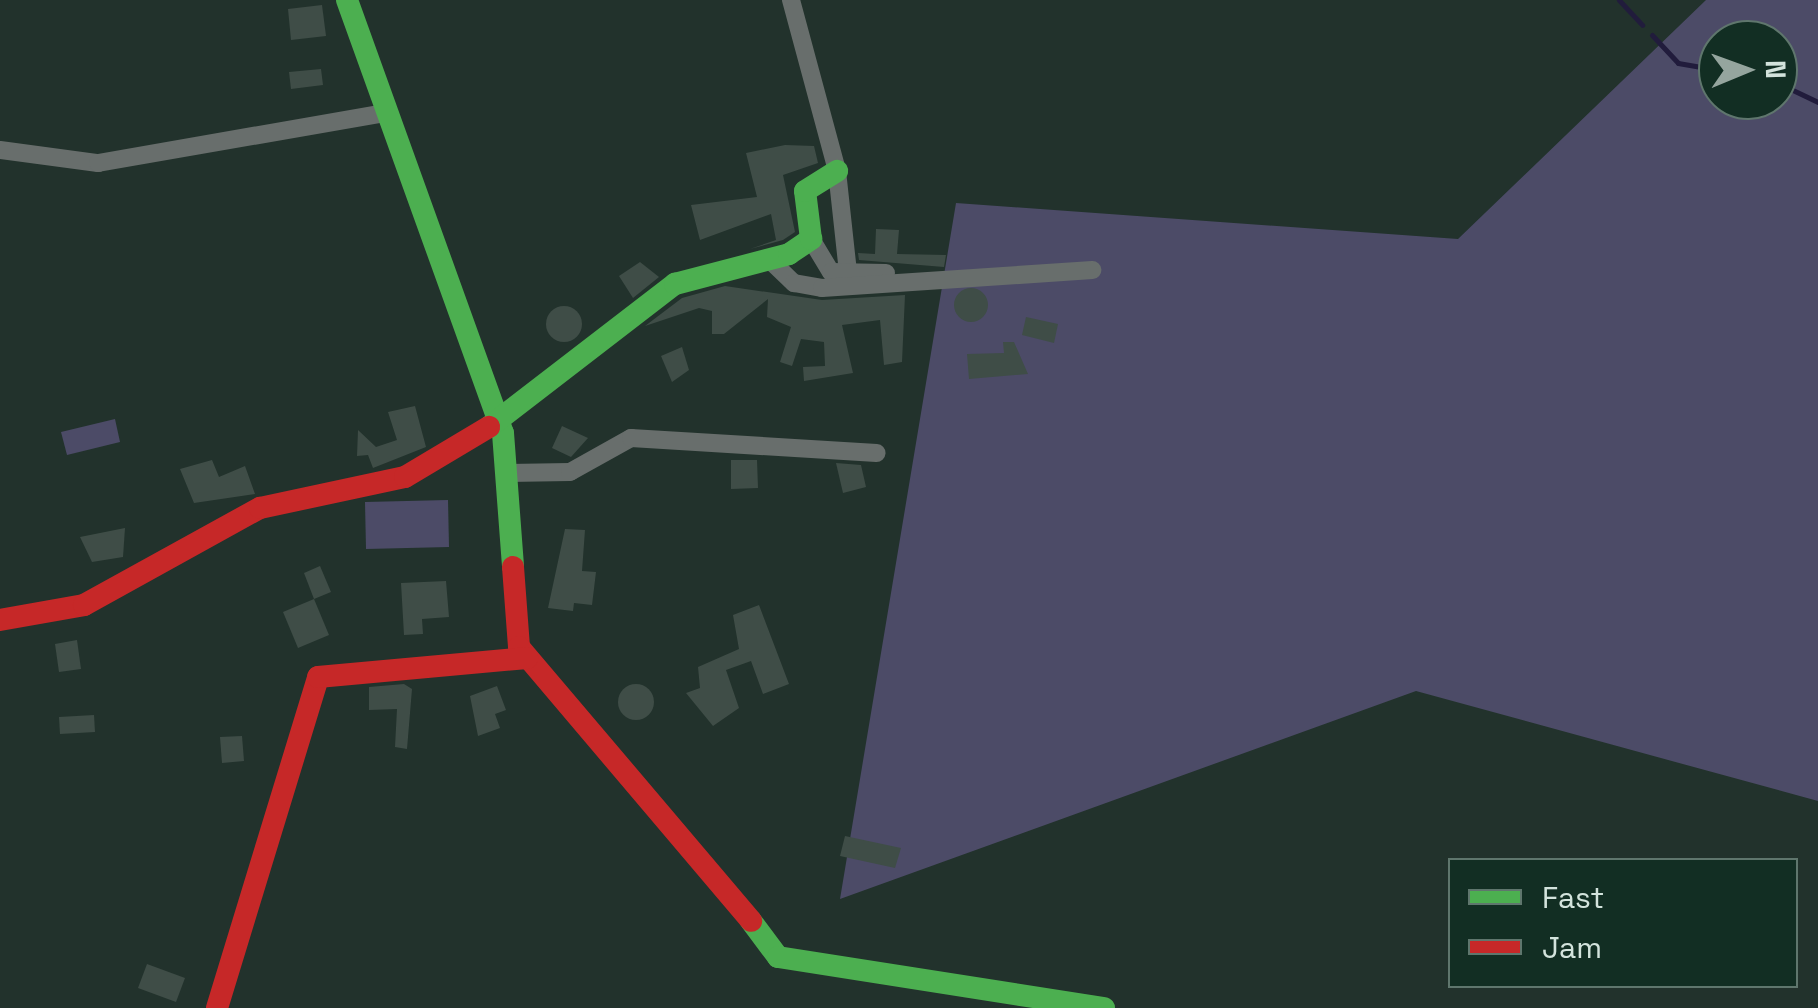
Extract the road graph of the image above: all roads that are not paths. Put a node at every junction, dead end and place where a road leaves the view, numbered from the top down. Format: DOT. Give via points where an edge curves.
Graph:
graph roads {
  1 [pos="347,0"];
  2 [pos="792,0"];
  3 [pos="388,112"];
  4 [pos="0,150"];
  5 [pos="837,171"];
  6 [pos="811,239"];
  7 [pos="773,263"];
  8 [pos="1092,270"];
  9 [pos="848,272"];
  10 [pos="950,278"];
  11 [pos="499,420"];
  12 [pos="877,453"];
  13 [pos="506,472"];
  14 [pos="0,620"];
  15 [pos="527,658"];
  16 [pos="985,999"];
  17 [pos="217,1008"];
  18 [pos="1104,1008"];
  1 -- 3 [label="street"];
  2 -- 5 [label="street"];
  3 -- 4 [label="street" via="98,163"];
  3 -- 11 [label="street"];
  5 -- 6 [label="street" via="805,190"];
  5 -- 9 [label="street"];
  6 -- 7 [label="street"];
  6 -- 9 [label="street" via="831,272"];
  7 -- 10 [label="street" via="794,283 822,288"];
  7 -- 11 [label="street" via="674,284"];
  8 -- 10 [label="street"];
  9 -- 10 [label="street"];
  11 -- 13 [label="street"];
  11 -- 14 [label="street" via="406,477 260,508 84,605"];
  12 -- 13 [label="street" via="631,438 570,472"];
  13 -- 15 [label="street" via="513,624"];
  15 -- 16 [label="street" via="680,828 778,957"];
  15 -- 17 [label="street" via="318,677"];
  16 -- 18 [label="street"];
}
